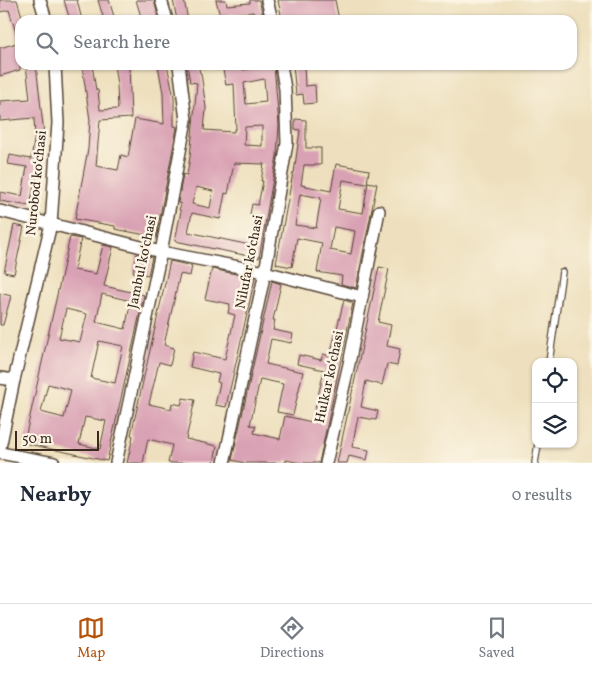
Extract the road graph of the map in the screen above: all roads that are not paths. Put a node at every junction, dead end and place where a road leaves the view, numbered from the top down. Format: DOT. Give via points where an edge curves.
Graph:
graph roads {
  1 [pos="40,0"];
  2 [pos="161,0"];
  3 [pos="267,0"];
  4 [pos="44,15"];
  5 [pos="166,15"];
  6 [pos="271,15"];
  7 [pos="54,70"];
  8 [pos="180,70"];
  9 [pos="282,70"];
  10 [pos="0,211"];
  11 [pos="379,211"];
  12 [pos="51,224"];
  13 [pos="162,252"];
  14 [pos="265,272"];
  15 [pos="562,272"];
  16 [pos="362,297"];
  17 [pos="550,358"];
  18 [pos="0,378"];
  19 [pos="14,380"];
  20 [pos="0,448"];
  21 [pos="537,448"];
  22 [pos="0,453"];
  23 [pos="54,463"];
  24 [pos="116,463"];
  25 [pos="224,463"];
  26 [pos="326,463"];
  27 [pos="535,463"];
  1 -- 4 [label="street"];
  2 -- 5 [label="street"];
  3 -- 6 [label="street"];
  7 -- 12 [label="street, Nurobod koʻchasi" via="58,123"];
  8 -- 13 [label="street, Jambul koʻchasi" via="186,120"];
  9 -- 14 [label="street, Nilufar koʻchasi" via="287,143"];
  10 -- 12 [label="street"];
  11 -- 16 [label="street, Hulkar koʻchasi"];
  12 -- 13 [label="street"];
  12 -- 19 [label="street, Nurobod koʻchasi"];
  13 -- 14 [label="street"];
  13 -- 24 [label="street, Jambul koʻchasi"];
  14 -- 16 [label="street"];
  14 -- 25 [label="street, Nilufar koʻchasi"];
  15 -- 17 [label="lane"];
  16 -- 26 [label="street, Hulkar koʻchasi"];
  18 -- 19 [label="street"];
  19 -- 20 [label="street, Nurobod koʻchasi"];
  21 -- 27 [label="lane"];
  22 -- 23 [label="street"];
}
